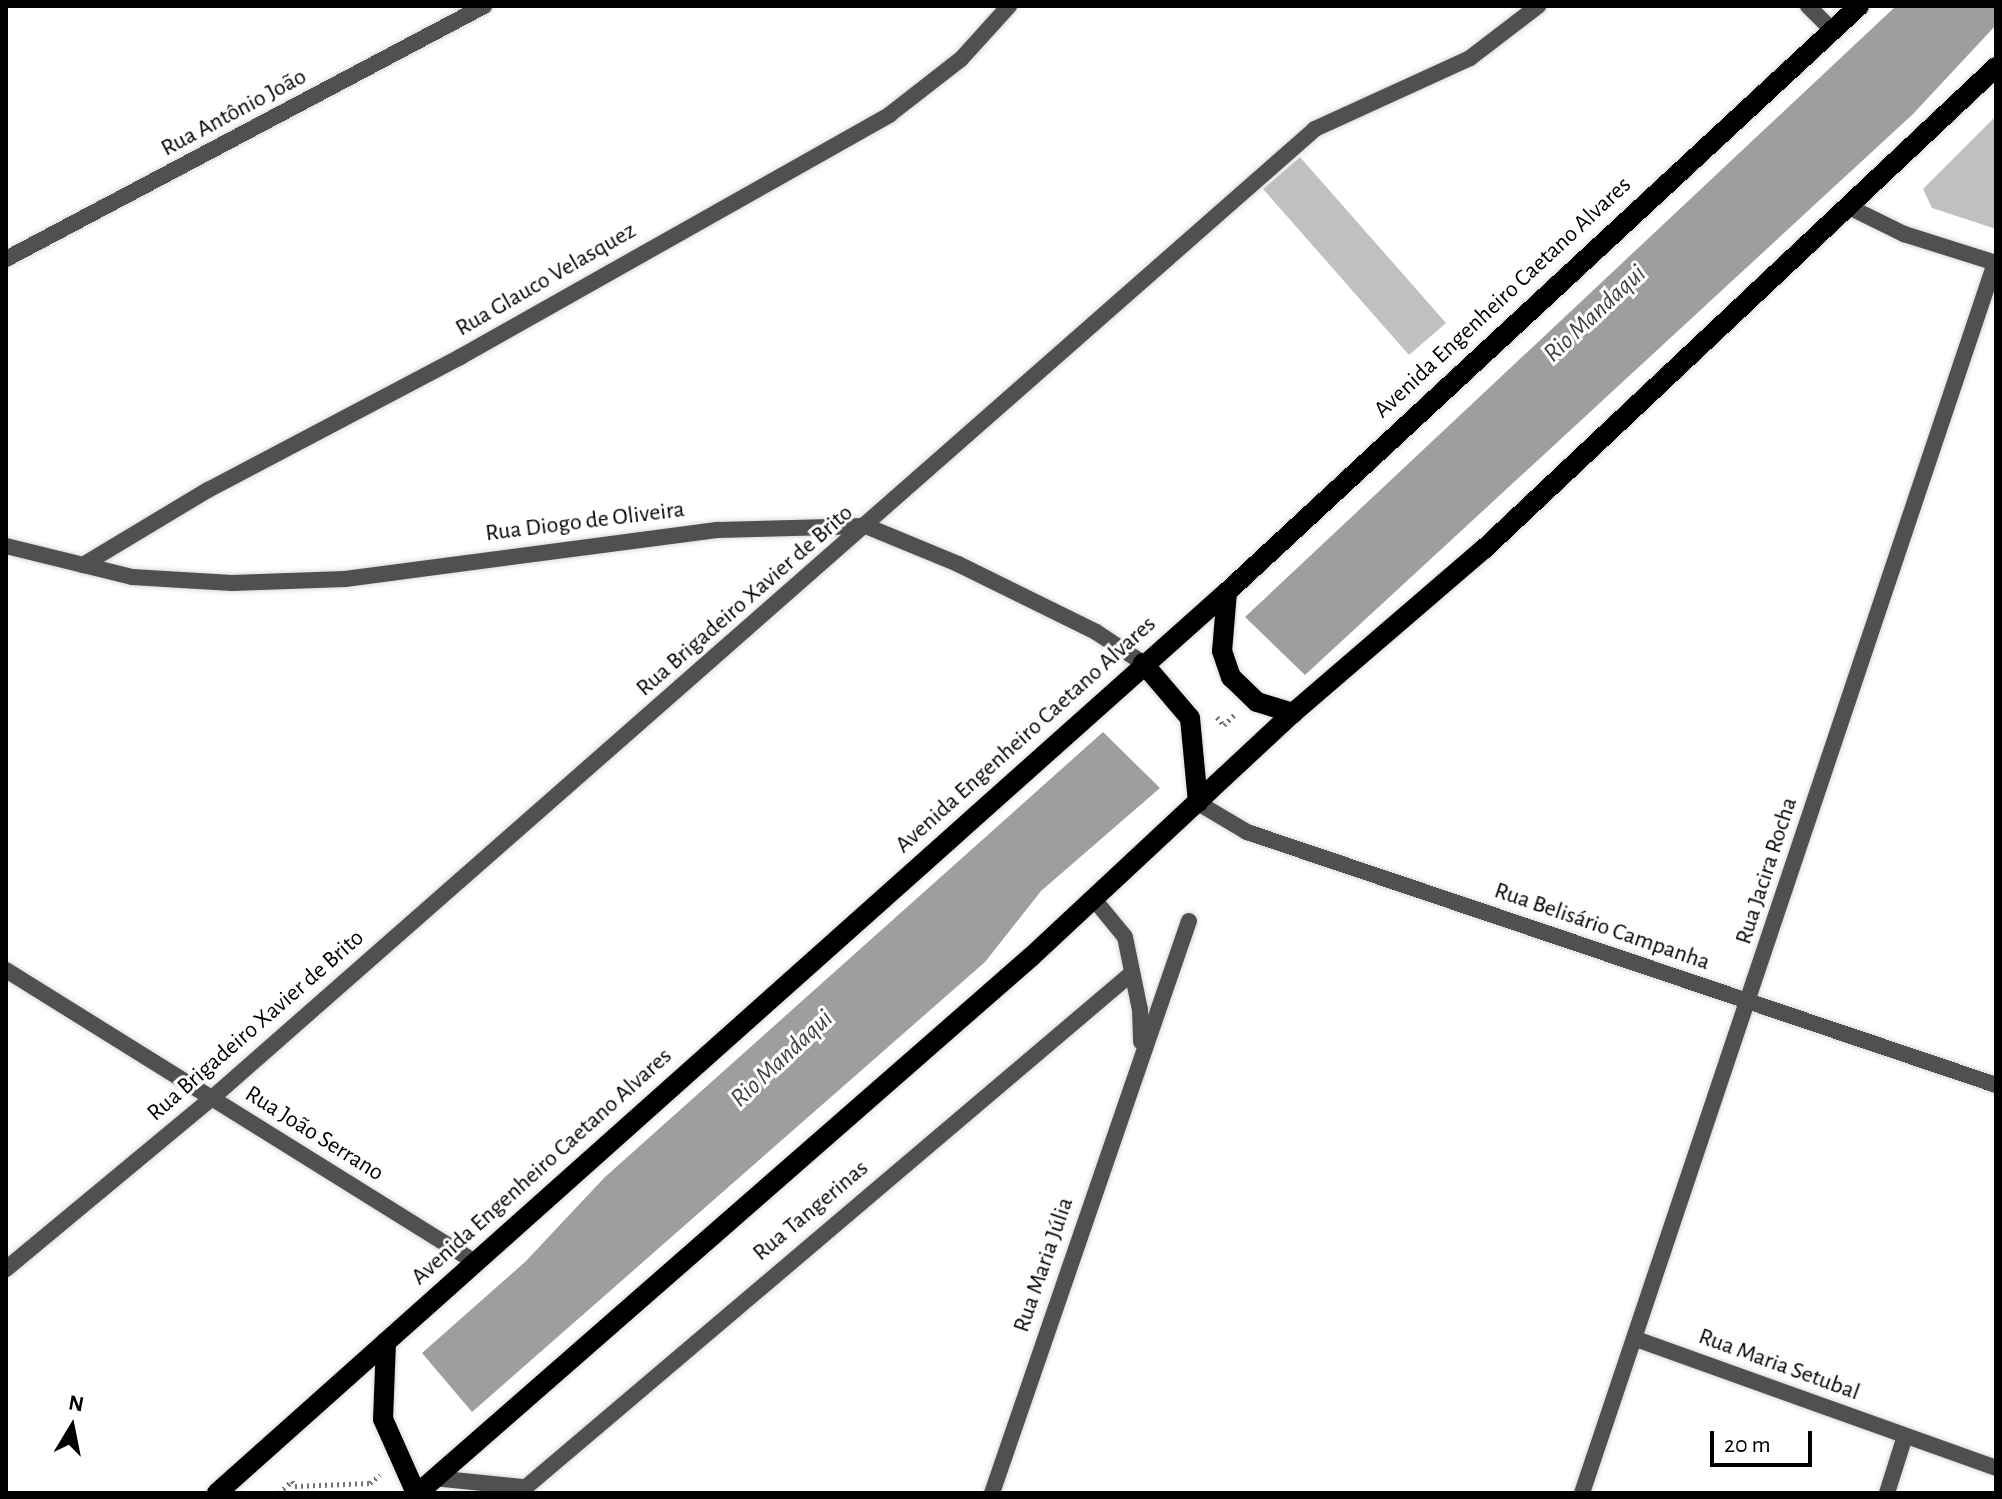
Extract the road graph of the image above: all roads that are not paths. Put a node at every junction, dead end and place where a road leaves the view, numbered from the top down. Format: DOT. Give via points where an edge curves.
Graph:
graph roads {
  1 [pos="484,6"];
  2 [pos="1009,6"];
  3 [pos="1538,6"];
  4 [pos="1808,6"];
  5 [pos="1859,6"];
  6 [pos="1832,30"];
  7 [pos="1996,67"];
  8 [pos="1847,206"];
  9 [pos="6,259"];
  10 [pos="1995,263"];
  11 [pos="866,526"];
  12 [pos="6,546"];
  13 [pos="83,565"];
  14 [pos="1227,592"];
  15 [pos="1143,663"];
  16 [pos="1293,713"];
  17 [pos="1198,803"];
  18 [pos="1093,898"];
  19 [pos="1189,921"];
  20 [pos="6,970"];
  21 [pos="1132,973"];
  22 [pos="1748,1002"];
  23 [pos="1141,1052"];
  24 [pos="1996,1085"];
  25 [pos="211,1099"];
  26 [pos="475,1262"];
  27 [pos="6,1269"];
  28 [pos="1636,1339"];
  29 [pos="386,1342"];
  30 [pos="1905,1436"];
  31 [pos="1996,1468"];
  32 [pos="434,1478"];
  33 [pos="521,1490"];
  34 [pos="217,1493"];
  35 [pos="417,1493"];
  36 [pos="992,1493"];
  37 [pos="1582,1493"];
  38 [pos="1887,1493"];
  1 -- 9 [label="street, Rua Antônio João"];
  2 -- 13 [label="street, Rua Glauco Velasquez" via="961,59 889,115 460,357 208,490"];
  3 -- 11 [label="street, Rua Brigadeiro Xavier de Brito" via="1470,58 1315,129"];
  4 -- 6 [label="street"];
  5 -- 6 [label="main road, Avenida Engenheiro Caetano Alvares"];
  6 -- 14 [label="main road, Avenida Engenheiro Caetano Alvares"];
  7 -- 8 [label="main road"];
  8 -- 10 [label="street" via="1904,234"];
  8 -- 16 [label="main road" via="1484,549"];
  10 -- 22 [label="street, Rua Jacira Rocha"];
  11 -- 13 [label="street, Rua Diogo de Oliveira" via="656,537 345,579 232,583 132,577"];
  11 -- 15 [label="street, Rua Diogo de Oliveira" via="1096,632"];
  11 -- 25 [label="street, Rua Brigadeiro Xavier de Brito"];
  12 -- 13 [label="street, Rua Diogo de Oliveira"];
  14 -- 15 [label="main road, Avenida Engenheiro Caetano Alvares"];
  14 -- 16 [label="main road" via="1222,651 1231,677 1257,702"];
  15 -- 17 [label="main road" via="1190,718"];
  15 -- 26 [label="main road, Avenida Engenheiro Caetano Alvares"];
  16 -- 17 [label="main road"];
  17 -- 18 [label="main road"];
  17 -- 22 [label="street, Rua Belisário Campanha" via="1247,832"];
  18 -- 21 [label="street, Rua Maria Júlia" via="1125,937"];
  18 -- 32 [label="main road"];
  19 -- 23 [label="street, Rua Maria Júlia"];
  20 -- 25 [label="street, Rua João Serrano"];
  21 -- 23 [label="street, Rua Maria Júlia"];
  21 -- 33 [label="street, Rua Tangerinas"];
  22 -- 24 [label="street, Rua Belisário Campanha"];
  22 -- 28 [label="street, Rua Jacira Rocha"];
  23 -- 36 [label="street, Rua Maria Júlia"];
  25 -- 26 [label="street, Rua João Serrano"];
  25 -- 27 [label="street, Rua Brigadeiro Xavier de Brito"];
  26 -- 29 [label="main road, Avenida Engenheiro Caetano Alvares"];
  28 -- 30 [label="street, Rua Maria Setubal"];
  28 -- 37 [label="street, Rua Jacira Rocha"];
  29 -- 34 [label="main road, Avenida Engenheiro Caetano Alvares"];
  29 -- 35 [label="main road" via="383,1419"];
  30 -- 31 [label="street, Rua Maria Setubal"];
  30 -- 38 [label="street"];
  32 -- 33 [label="street, Rua Tangerinas"];
  32 -- 35 [label="main road"];
}
